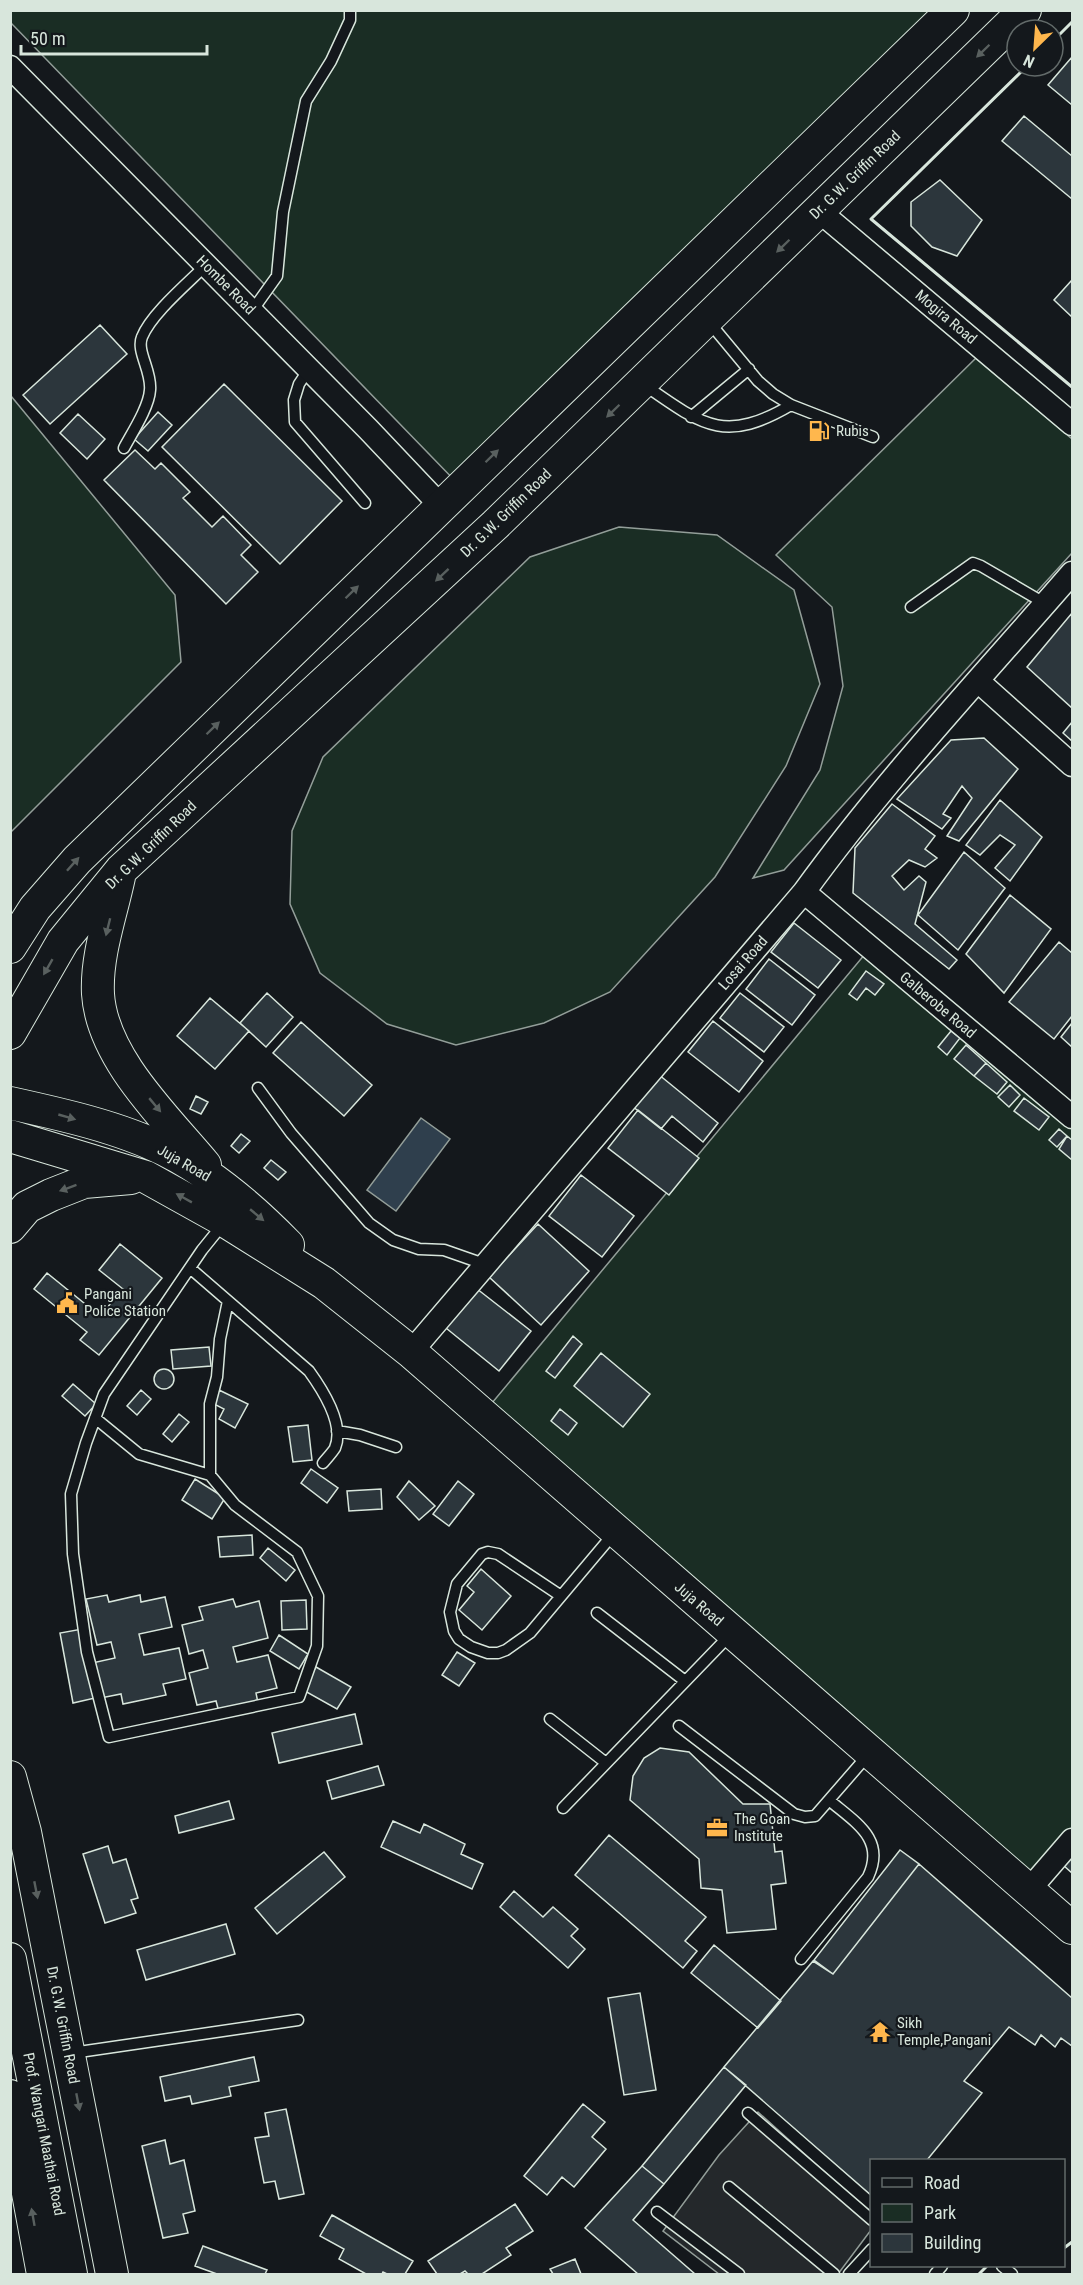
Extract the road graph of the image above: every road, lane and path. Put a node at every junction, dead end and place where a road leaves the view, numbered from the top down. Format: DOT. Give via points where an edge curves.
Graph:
graph roads {
  1 [pos="350,10"];
  2 [pos="952,10"];
  3 [pos="1025,10"];
  4 [pos="10,67"];
  5 [pos="819,210"];
  6 [pos="206,265"];
  7 [pos="252,311"];
  8 [pos="707,320"];
  9 [pos="309,369"];
  10 [pos="749,369"];
  11 [pos="642,383"];
  12 [pos="791,405"];
  13 [pos="691,417"];
  14 [pos="1072,424"];
  15 [pos="873,437"];
  16 [pos="124,448"];
  17 [pos="365,502"];
  18 [pos="441,506"];
  19 [pos="1072,573"];
  20 [pos="1046,604"];
  21 [pos="911,607"];
  22 [pos="978,681"];
  23 [pos="1072,765"];
  24 [pos="121,870"];
  25 [pos="804,892"];
  26 [pos="23,916"];
  27 [pos="10,947"];
  28 [pos="10,1033"];
  29 [pos="258,1088"];
  30 [pos="10,1103"];
  31 [pos="1072,1117"];
  32 [pos="10,1136"];
  33 [pos="146,1177"];
  34 [pos="220,1184"];
  35 [pos="225,1221"];
  36 [pos="10,1227"];
  37 [pos="484,1264"];
  38 [pos="190,1268"];
  39 [pos="324,1283"];
  40 [pos="228,1300"];
  41 [pos="411,1352"];
  42 [pos="95,1418"];
  43 [pos="337,1431"];
  44 [pos="396,1448"];
  45 [pos="323,1463"];
  46 [pos="210,1475"];
  47 [pos="616,1531"];
  48 [pos="561,1596"];
  49 [pos="597,1613"];
  50 [pos="733,1633"];
  51 [pos="685,1682"];
  52 [pos="550,1719"];
  53 [pos="679,1726"];
  54 [pos="870,1753"];
  55 [pos="606,1763"];
  56 [pos="10,1777"];
  57 [pos="829,1800"];
  58 [pos="562,1808"];
  59 [pos="1072,1840"];
  60 [pos="1028,1891"];
  61 [pos="1072,1928"];
  62 [pos="10,1959"];
  63 [pos="801,1959"];
  64 [pos="298,2020"];
  65 [pos="69,2053"];
  66 [pos="10,2096"];
  67 [pos="748,2113"];
  68 [pos="13,2128"];
  69 [pos="729,2187"];
  70 [pos="657,2212"];
  71 [pos="870,2218"];
  72 [pos="870,2251"];
  73 [pos="44,2274"];
  74 [pos="71,2274"];
  75 [pos="112,2274"];
  76 [pos="739,2274"];
  77 [pos="834,2274"];
  78 [pos="849,2274"];
  1 -- 7 [label="lane" via="350,20 331,61 306,101 283,212 277,276"];
  18 -- 2 [label="main road, one-way"];
  3 -- 5 [label="main road, Dr. G.W. Griffin Road, one-way"];
  4 -- 6 [label="street, Hombe Road"];
  5 -- 8 [label="main road, Dr. G.W. Griffin Road, one-way"];
  5 -- 14 [label="street, Mogira Road"];
  6 -- 7 [label="street, Hombe Road"];
  6 -- 16 [label="lane" via="154,317 142,335 141,353 147,363 150,396"];
  7 -- 9 [label="street, Hombe Road"];
  8 -- 10 [label="lane"];
  8 -- 11 [label="main road, Dr. G.W. Griffin Road"];
  9 -- 17 [label="lane" via="294,399 295,422"];
  9 -- 18 [label="street, Hombe Road"];
  10 -- 12 [label="lane" via="758,381"];
  10 -- 13 [label="lane"];
  11 -- 13 [label="lane"];
  11 -- 24 [label="main road, Dr. G.W. Griffin Road, one-way" via="495,525"];
  12 -- 13 [label="lane" via="767,419 739,427"];
  12 -- 15 [label="lane"];
  26 -- 18 [label="main road, one-way"];
  19 -- 20 [label="street, Losai Road"];
  20 -- 21 [label="lane" via="973,563"];
  20 -- 22 [label="street, Losai Road"];
  22 -- 23 [label="street"];
  22 -- 25 [label="street, Losai Road" via="883,790"];
  24 -- 28 [label="main road, Dr. G.W. Griffin Road, one-way" via="63,941"];
  24 -- 34 [label="main road, one-way" via="101,954 98,994 105,1031 125,1069"];
  25 -- 31 [label="street, Galberobe Road"];
  25 -- 37 [label="street, Losai Road"];
  26 -- 27 [label="main road"];
  29 -- 37 [label="lane" via="291,1133 369,1223 393,1240 419,1249 444,1250"];
  30 -- 34 [label="main road, Juja Road, one-way" via="120,1132 164,1150"];
  32 -- 33 [label="main road, Juja Road"];
  35 -- 33 [label="main road, Juja Road, one-way"];
  33 -- 36 [label="main road, one-way" via="84,1182 27,1207"];
  34 -- 39 [label="main road, Juja Road, one-way" via="269,1225"];
  35 -- 38 [label="lane"];
  35 -- 39 [label="main road, Juja Road"];
  37 -- 41 [label="street, Losai Road"];
  38 -- 40 [label="lane"];
  38 -- 42 [label="lane" via="104,1394"];
  39 -- 41 [label="main road, Juja Road"];
  40 -- 43 [label="lane" via="309,1371 328,1398"];
  40 -- 46 [label="lane" via="210,1404"];
  41 -- 47 [label="main road, Juja Road"];
  42 -- 46 [label="lane" via="139,1454"];
  42 -- 46 [label="lane" via="71,1494 73,1554 87,1652 109,1737 299,1697 317,1646 318,1596 297,1552 235,1505"];
  43 -- 44 [label="lane"];
  43 -- 45 [label="lane" via="335,1448"];
  47 -- 48 [label="lane"];
  47 -- 50 [label="main road, Juja Road"];
  48 -- 48 [label="lane" via="530,1633 498,1653 471,1647 459,1639 452,1625 450,1612 457,1584 488,1552 498,1554"];
  49 -- 51 [label="lane"];
  50 -- 51 [label="lane"];
  50 -- 54 [label="main road, Juja Road"];
  51 -- 55 [label="lane"];
  52 -- 55 [label="lane"];
  53 -- 57 [label="lane" via="794,1814 815,1816"];
  54 -- 57 [label="lane"];
  54 -- 60 [label="main road, Juja Road"];
  55 -- 58 [label="lane"];
  56 -- 65 [label="main road, Dr. G.W. Griffin Road, one-way"];
  57 -- 63 [label="lane" via="861,1828 874,1846 874,1863 868,1877"];
  59 -- 60 [label="street"];
  60 -- 61 [label="main road, Juja Road"];
  62 -- 74 [label="main road, Prof. Wangari Maathai Road"];
  64 -- 65 [label="lane"];
  65 -- 75 [label="main road, Dr. G.W. Griffin Road, one-way"];
  66 -- 68 [label="main road"];
  67 -- 71 [label="lane"];
  73 -- 68 [label="main road, one-way"];
  69 -- 77 [label="lane"];
  70 -- 76 [label="lane"];
  72 -- 78 [label="lane"];
}
